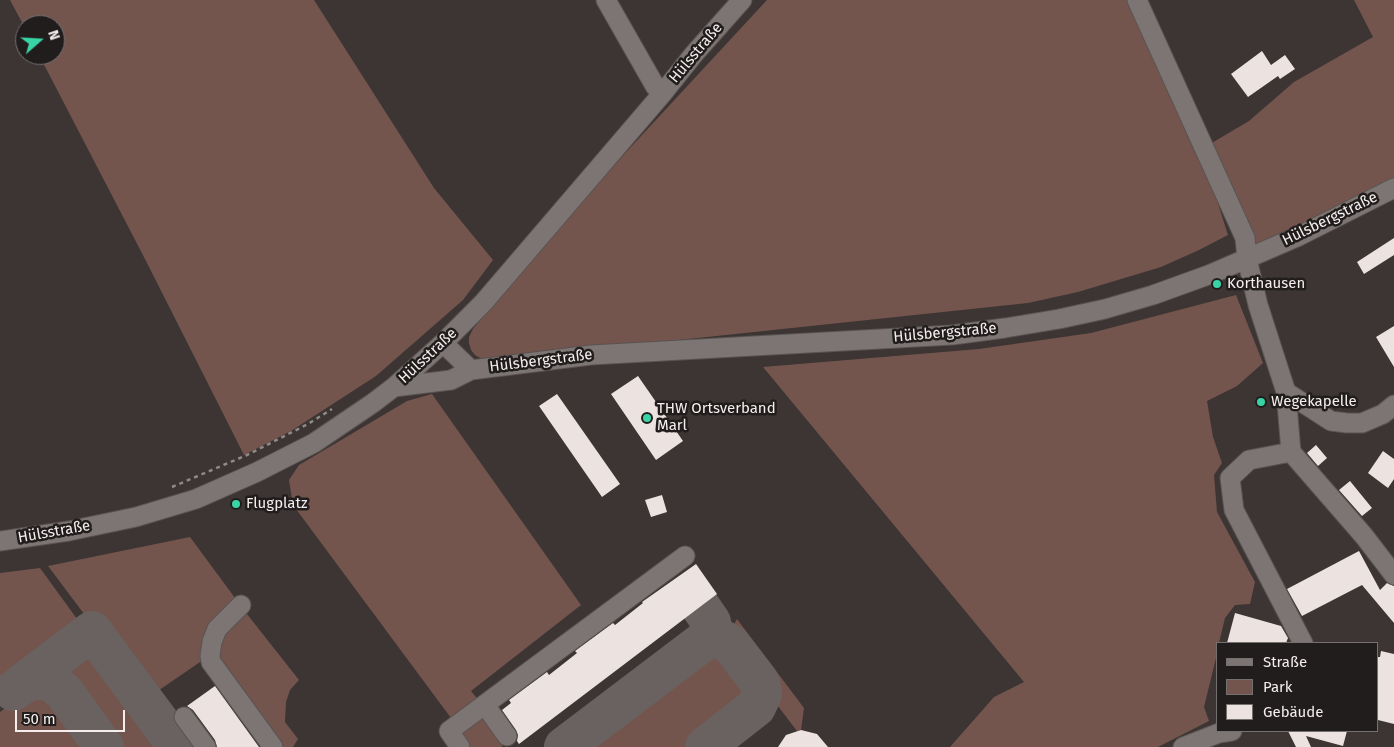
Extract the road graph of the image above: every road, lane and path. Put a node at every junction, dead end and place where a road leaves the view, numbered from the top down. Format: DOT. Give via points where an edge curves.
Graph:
graph roads {
  1 [pos="606,0"];
  2 [pos="742,0"];
  3 [pos="1137,0"];
  4 [pos="662,94"];
  5 [pos="1394,188"];
  6 [pos="1248,259"];
  7 [pos="443,343"];
  8 [pos="470,370"];
  9 [pos="394,387"];
  10 [pos="1286,392"];
  11 [pos="1394,405"];
  12 [pos="332,409"];
  13 [pos="1290,452"];
  14 [pos="170,488"];
  15 [pos="0,541"];
  16 [pos="685,556"];
  17 [pos="1394,575"];
  18 [pos="241,605"];
  19 [pos="1303,642"];
  20 [pos="485,705"];
  21 [pos="184,717"];
  22 [pos="1226,732"];
  23 [pos="508,736"];
  24 [pos="206,747"];
  25 [pos="273,747"];
  26 [pos="460,747"];
  27 [pos="1183,747"];
  1 -- 4 [label="street"];
  2 -- 4 [label="street, Hülsstraße"];
  3 -- 6 [label="street" via="1245,238"];
  4 -- 7 [label="street, Hülsstraße" via="483,303"];
  5 -- 6 [label="street, Hülsbergstraße"];
  6 -- 8 [label="street, Hülsbergstraße" via="1105,309 1005,328 952,335 590,355"];
  6 -- 10 [label="street" via="1258,305"];
  7 -- 8 [label="street, Hülsbergstraße"];
  7 -- 9 [label="street, Hülsstraße"];
  8 -- 9 [label="street, Hülsbergstraße" via="451,380"];
  9 -- 15 [label="street, Hülsstraße" via="314,442 257,472 196,498 136,517"];
  10 -- 11 [label="street" via="1332,421 1347,423 1362,423"];
  10 -- 13 [label="street"];
  12 -- 14 [label="path" via="247,455"];
  13 -- 17 [label="street"];
  13 -- 19 [label="street" via="1249,460 1230,478 1234,510"];
  16 -- 20 [label="street"];
  18 -- 25 [label="street" via="217,629 212,642 211,662"];
  20 -- 23 [label="street"];
  20 -- 26 [label="street" via="449,731"];
  21 -- 24 [label="street"];
  22 -- 27 [label="street"];
}
